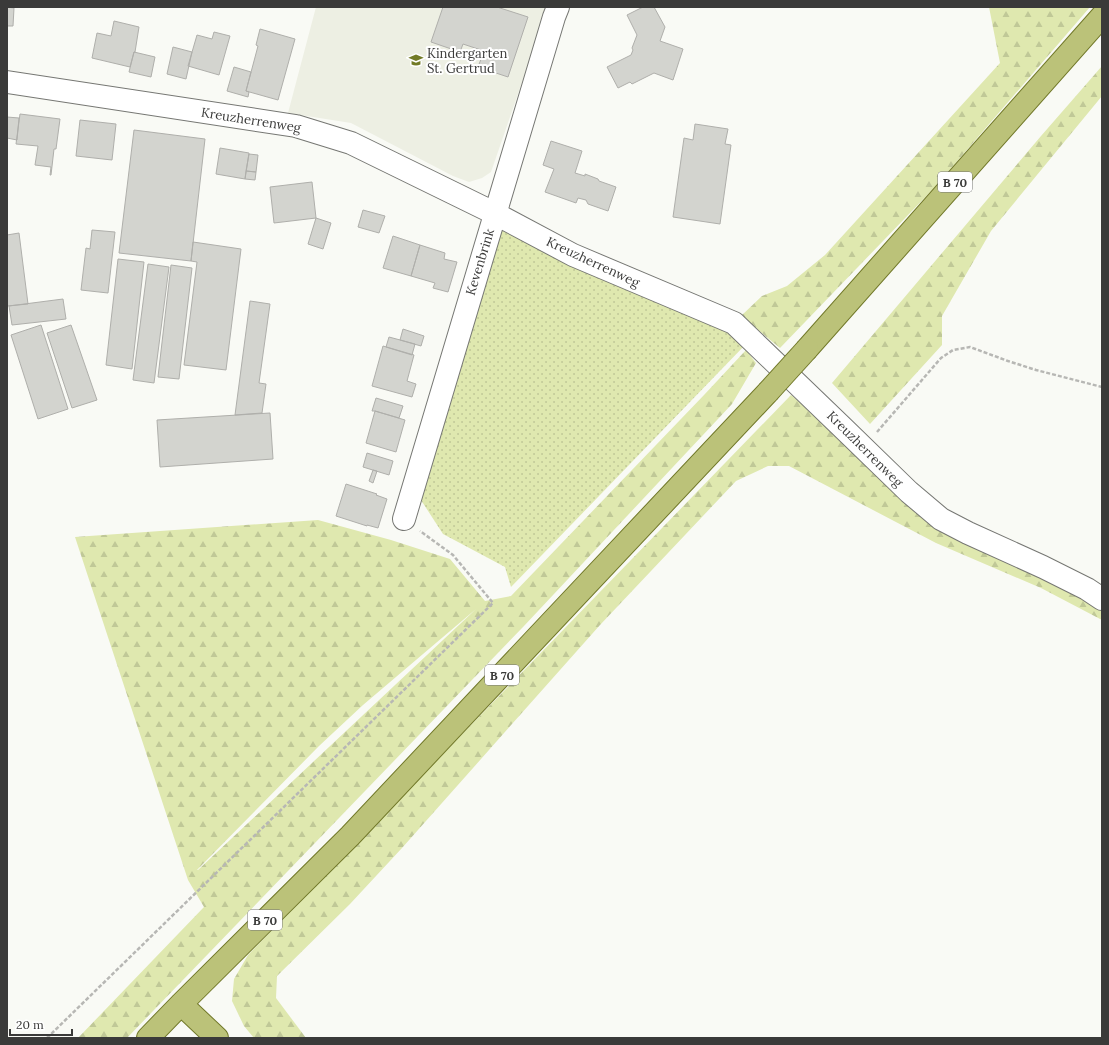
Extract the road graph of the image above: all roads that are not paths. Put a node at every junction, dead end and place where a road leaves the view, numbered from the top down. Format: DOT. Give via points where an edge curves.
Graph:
graph roads {
  1 [pos="558,7"];
  2 [pos="1102,16"];
  3 [pos="7,82"];
  4 [pos="494,213"];
  5 [pos="404,519"];
  6 [pos="1102,599"];
  7 [pos="181,1004"];
  8 [pos="148,1038"];
  9 [pos="216,1038"];
  1 -- 4 [label="street, Kevenbrink"];
  2 -- 7 [label="main road, B 70, bridge" via="768,392 350,836"];
  3 -- 4 [label="street, Kreuzherrenweg" via="296,126 351,143"];
  4 -- 5 [label="street, Kevenbrink"];
  4 -- 6 [label="street, Kreuzherrenweg" via="573,255 734,323 909,492 941,519 1043,567"];
  7 -- 8 [label="main road, B 70"];
  7 -- 9 [label="main road"];
}
